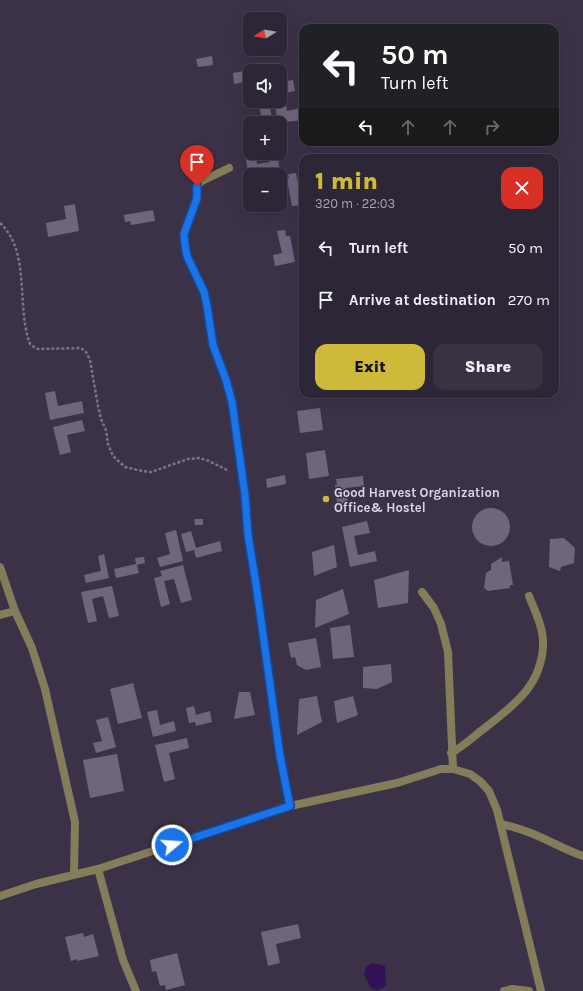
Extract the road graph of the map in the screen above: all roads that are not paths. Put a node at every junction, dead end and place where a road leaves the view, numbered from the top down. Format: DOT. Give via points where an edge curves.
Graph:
graph roads {
  1 [pos="229,168"];
  2 [pos="0,567"];
  3 [pos="422,592"];
  4 [pos="529,596"];
  5 [pos="15,612"];
  6 [pos="0,615"];
  7 [pos="451,753"];
  8 [pos="453,769"];
  9 [pos="290,806"];
  10 [pos="501,824"];
  11 [pos="583,856"];
  12 [pos="98,869"];
  13 [pos="74,874"];
  14 [pos="0,896"];
  15 [pos="136,991"];
  16 [pos="504,991"];
  17 [pos="528,991"];
  18 [pos="541,991"];
  1 -- 9 [label="street" via="197,186 197,198 184,234 187,256 204,292 213,345 232,402 248,535 280,756"];
  2 -- 5 [label="street"];
  3 -- 7 [label="street" via="434,608 441,624 448,652"];
  4 -- 7 [label="street" via="543,638 539,670 519,700"];
  5 -- 6 [label="street"];
  5 -- 13 [label="street" via="40,669 46,695 74,822"];
  7 -- 8 [label="street"];
  8 -- 9 [label="street" via="441,768 397,783"];
  8 -- 10 [label="street" via="470,774 489,791"];
  9 -- 12 [label="street"];
  10 -- 11 [label="street" via="520,829"];
  10 -- 18 [label="street"];
  12 -- 13 [label="street"];
  12 -- 15 [label="street" via="123,960"];
  13 -- 14 [label="street"];
  16 -- 17 [label="street"];
}
